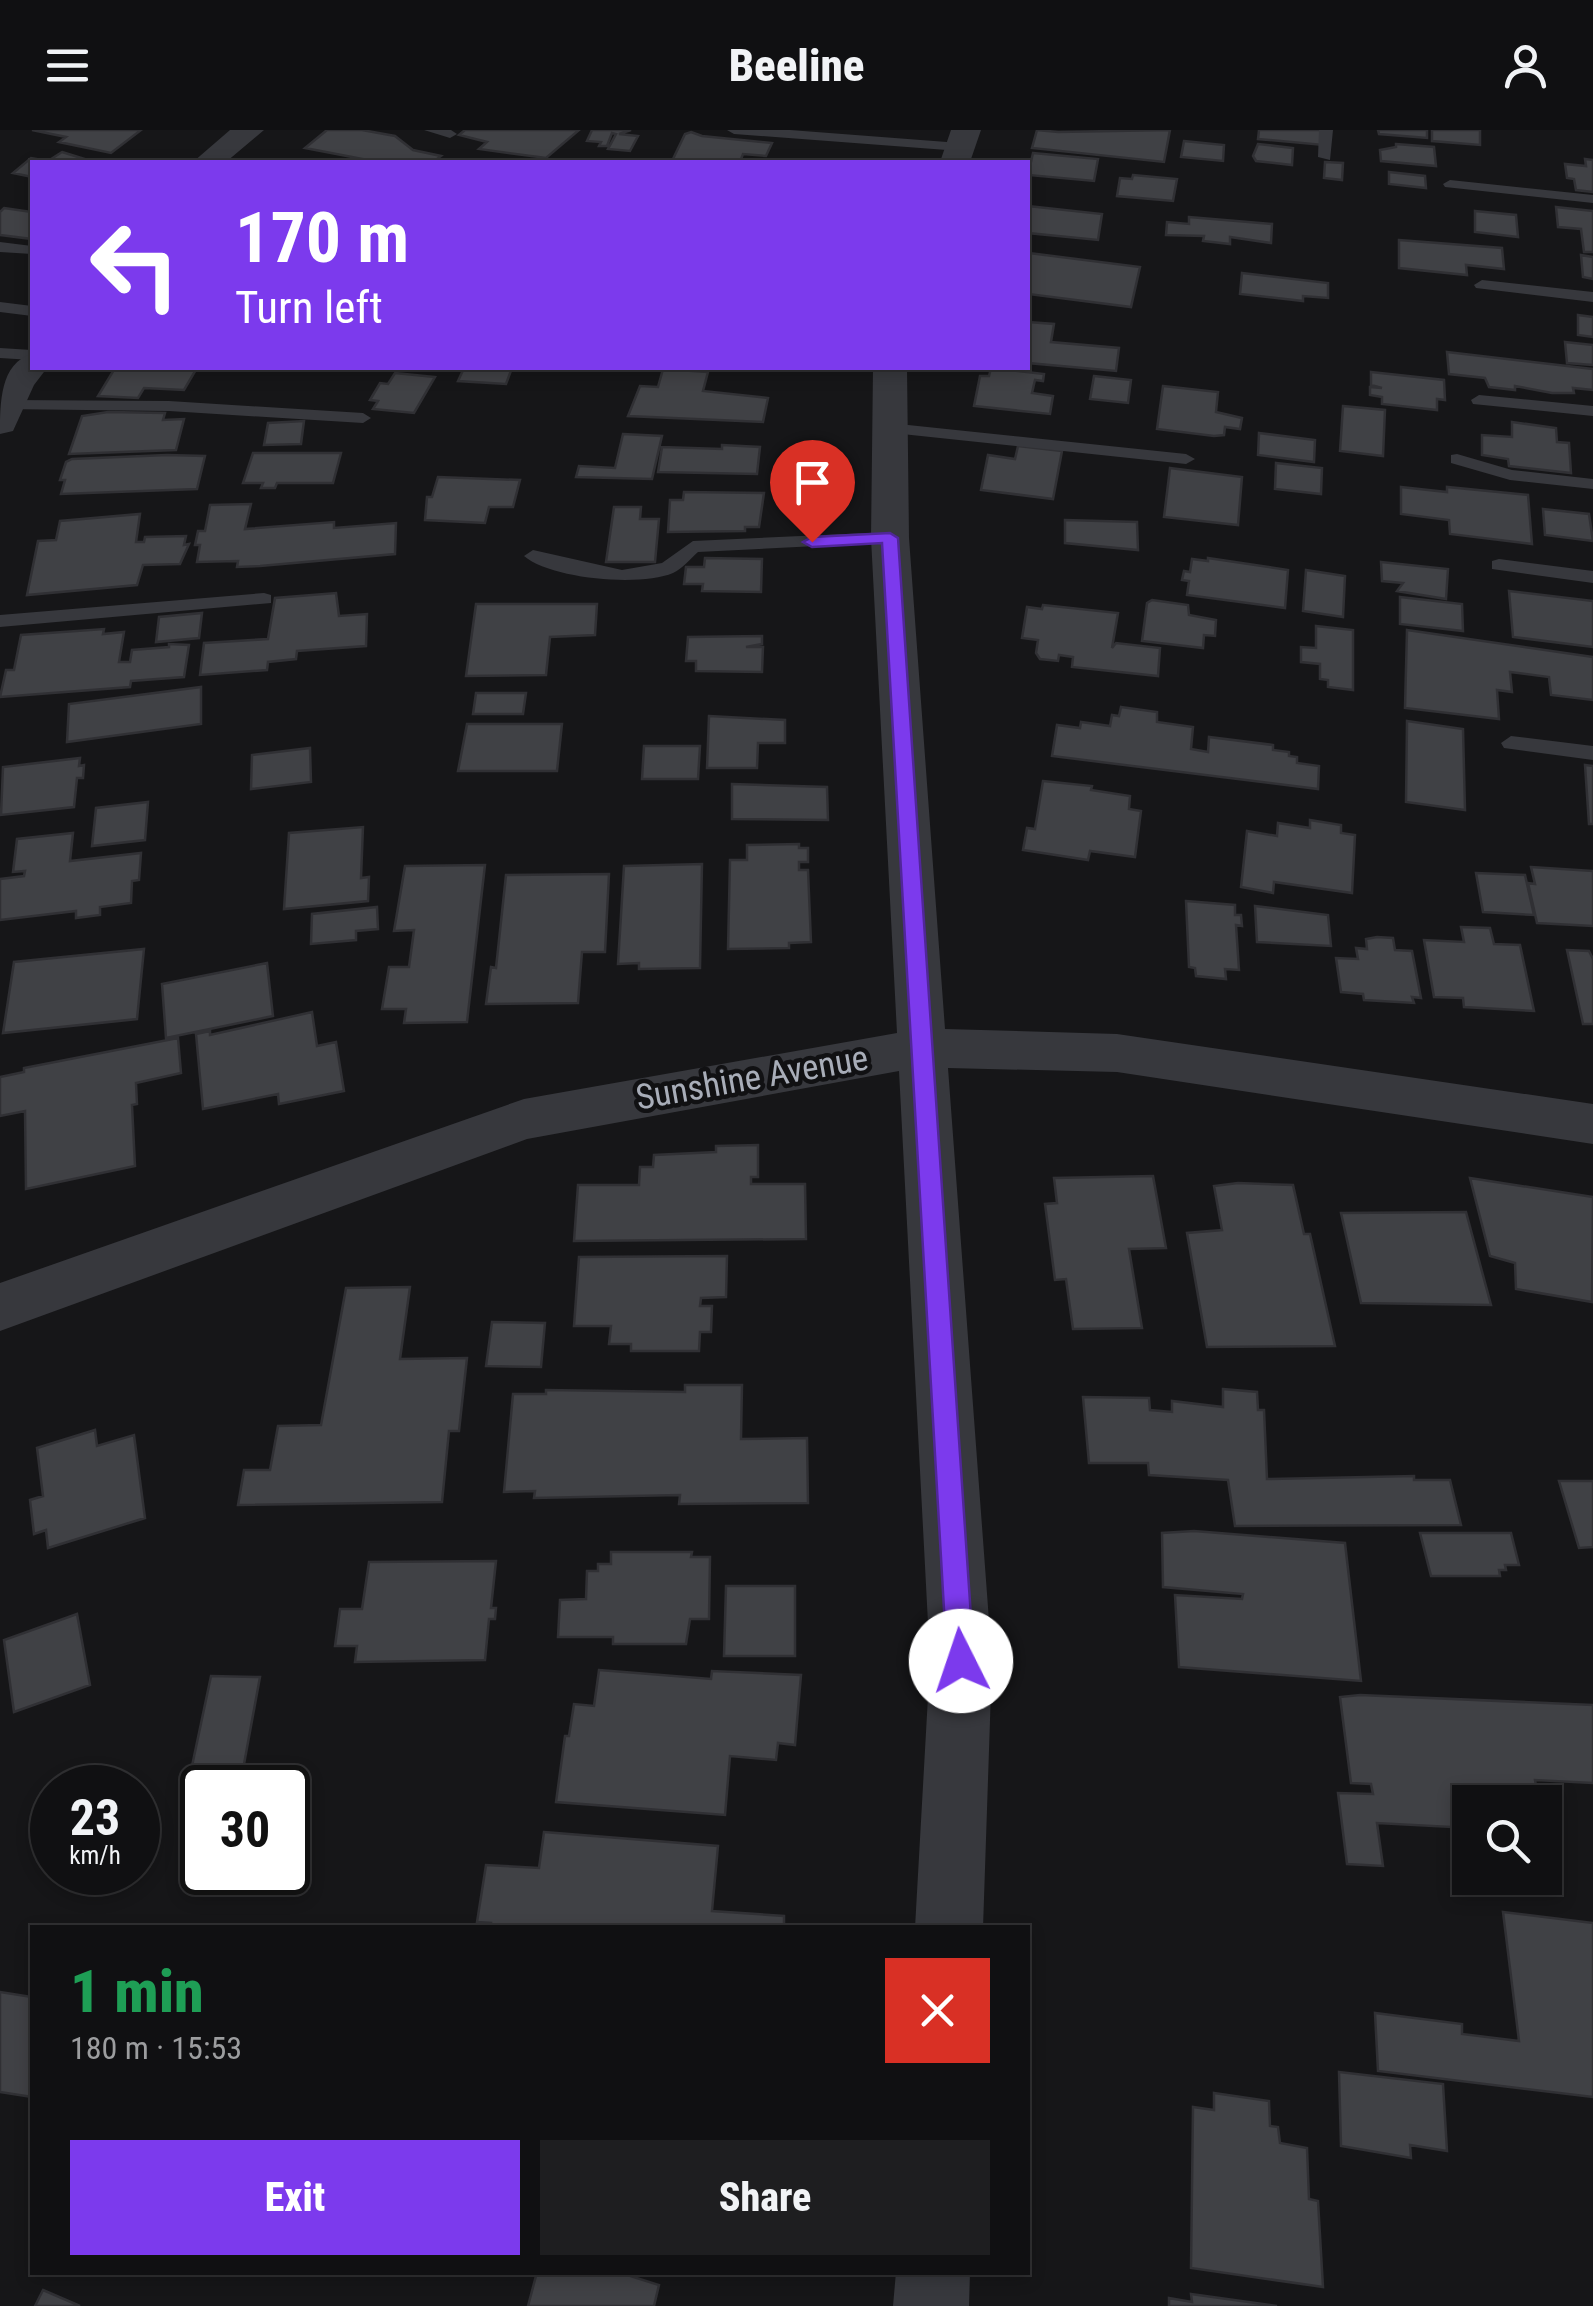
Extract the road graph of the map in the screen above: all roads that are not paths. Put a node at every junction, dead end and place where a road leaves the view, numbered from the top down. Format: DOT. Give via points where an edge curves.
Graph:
graph roads {
  1 [pos="249,130"];
  2 [pos="432,130"];
  3 [pos="734,130"];
  4 [pos="1326,130"];
  5 [pos="450,134"];
  6 [pos="960,147"];
  7 [pos="1325,156"];
  8 [pos="211,160"];
  9 [pos="1450,184"];
  10 [pos="1593,199"];
  11 [pos="0,247"];
  12 [pos="30,250"];
  13 [pos="1482,285"];
  14 [pos="1593,297"];
  15 [pos="0,307"];
  16 [pos="30,311"];
  17 [pos="0,353"];
  18 [pos="30,355"];
  19 [pos="30,367"];
  20 [pos="890,370"];
  21 [pos="1479,400"];
  22 [pos="1593,411"];
  23 [pos="4,414"];
  24 [pos="363,418"];
  25 [pos="889,428"];
  26 [pos="1456,458"];
  27 [pos="1186,459"];
  28 [pos="1593,484"];
  29 [pos="890,538"];
  30 [pos="532,556"];
  31 [pos="1500,565"];
  32 [pos="1593,577"];
  33 [pos="264,598"];
  34 [pos="0,621"];
  35 [pos="1510,743"];
  36 [pos="1593,753"];
  37 [pos="922,1048"];
  38 [pos="1593,1124"];
  39 [pos="0,1307"];
  40 [pos="948,1925"];
  41 [pos="933,2275"];
  42 [pos="932,2306"];
  1 -- 8 [label="street"];
  2 -- 5 [label="lane"];
  3 -- 6 [label="lane"];
  4 -- 7 [label="lane"];
  9 -- 10 [label="lane"];
  11 -- 12 [label="lane"];
  13 -- 14 [label="lane"];
  15 -- 16 [label="lane"];
  17 -- 18 [label="lane"];
  19 -- 23 [label="street"];
  20 -- 25 [label="street"];
  21 -- 22 [label="lane"];
  23 -- 24 [label="lane" via="169,406"];
  25 -- 27 [label="lane"];
  25 -- 29 [label="street"];
  26 -- 28 [label="lane" via="1510,474"];
  29 -- 30 [label="lane" via="694,547 668,568 622,576"];
  29 -- 37 [label="street"];
  31 -- 32 [label="lane"];
  33 -- 34 [label="lane"];
  35 -- 36 [label="lane"];
  37 -- 38 [label="street, Sunshine Avenue" via="1117,1053"];
  37 -- 39 [label="street, Sunshine Avenue" via="524,1119"];
  37 -- 40 [label="street" via="961,1661"];
  41 -- 42 [label="street"];
}
